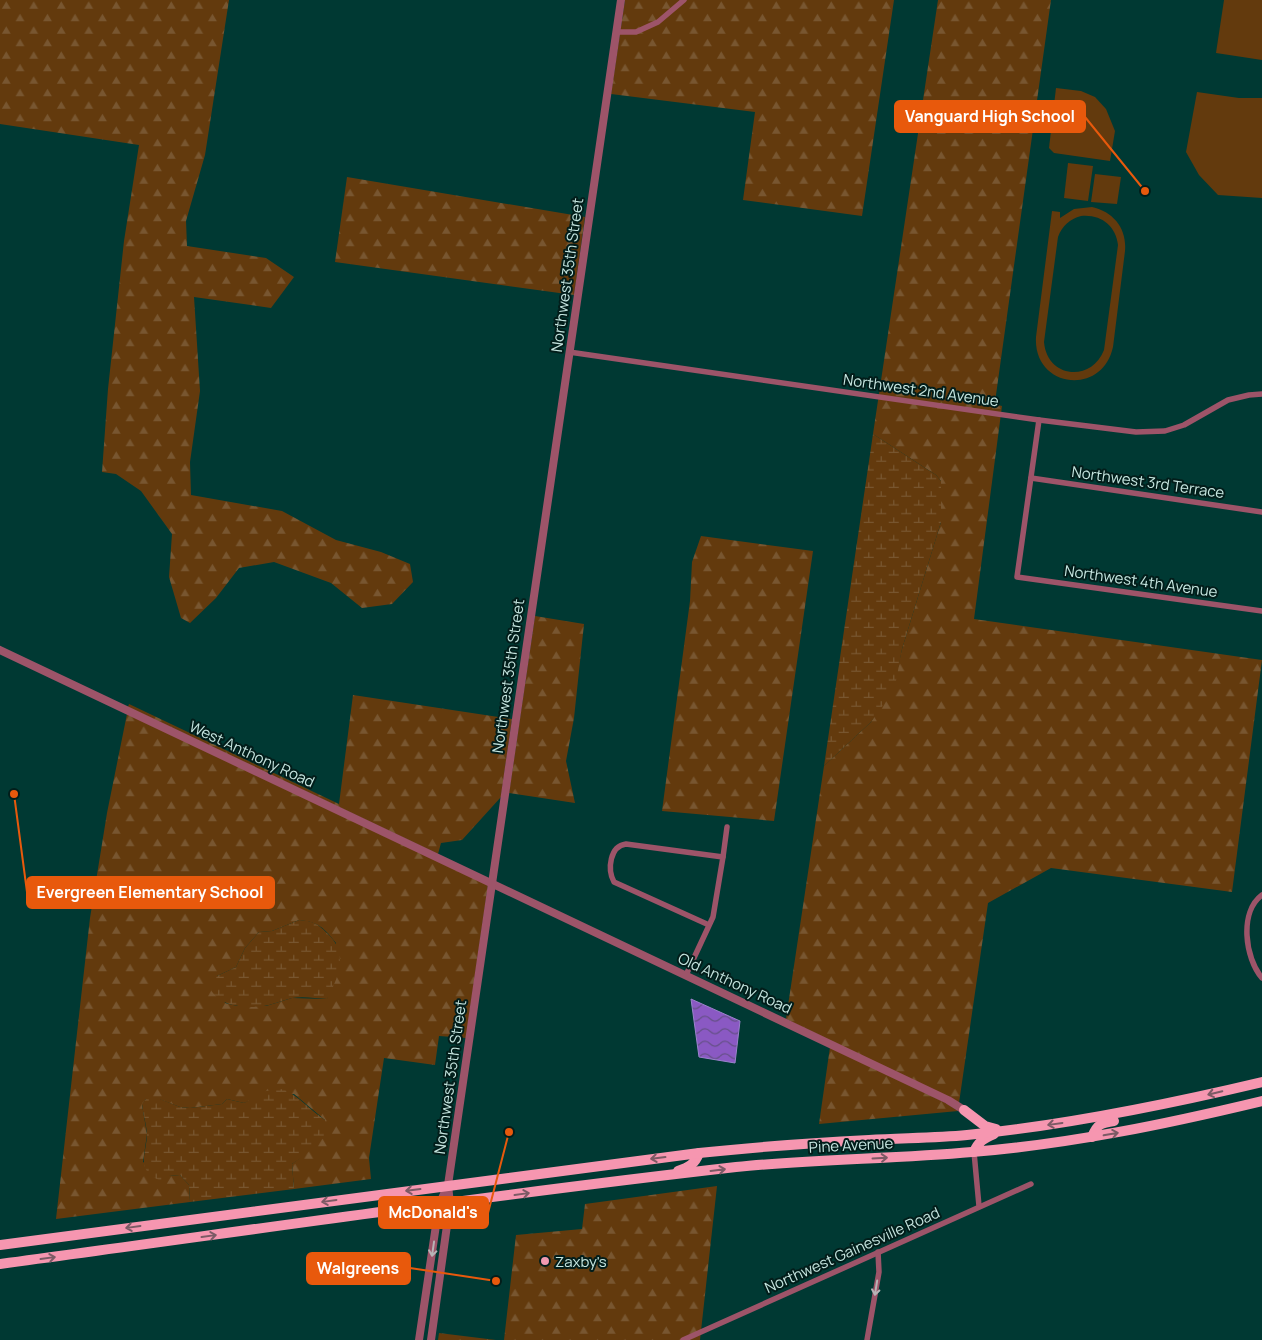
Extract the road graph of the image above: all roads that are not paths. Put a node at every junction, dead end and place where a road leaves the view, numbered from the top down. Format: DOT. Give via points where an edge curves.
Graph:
graph roads {
  1 [pos="621,0"];
  2 [pos="684,0"];
  3 [pos="616,32"];
  4 [pos="570,352"];
  5 [pos="1262,394"];
  6 [pos="1039,420"];
  7 [pos="1031,478"];
  8 [pos="1262,512"];
  9 [pos="1262,611"];
  10 [pos="0,650"];
  11 [pos="727,827"];
  12 [pos="723,857"];
  13 [pos="492,883"];
  14 [pos="1262,895"];
  15 [pos="709,925"];
  16 [pos="686,975"];
  17 [pos="1262,978"];
  18 [pos="1262,1082"];
  19 [pos="1188,1099"];
  20 [pos="1262,1101"];
  21 [pos="964,1110"];
  22 [pos="1084,1120"];
  23 [pos="1002,1131"];
  24 [pos="966,1135"];
  25 [pos="1092,1137"];
  26 [pos="1024,1147"];
  27 [pos="974,1152"];
  28 [pos="699,1153"];
  29 [pos="663,1176"];
  30 [pos="1031,1184"];
  31 [pos="448,1185"];
  32 [pos="444,1205"];
  33 [pos="979,1206"];
  34 [pos="153,1224"];
  35 [pos="156,1243"];
  36 [pos="0,1245"];
  37 [pos="878,1252"];
  38 [pos="0,1264"];
  39 [pos="419,1340"];
  40 [pos="431,1340"];
  41 [pos="683,1340"];
  42 [pos="867,1340"];
  1 -- 3 [label="street, Northwest 35th Street"];
  2 -- 3 [label="street" via="658,22 636,32"];
  3 -- 4 [label="street, Northwest 35th Street"];
  4 -- 6 [label="street, Northwest 2nd Avenue"];
  4 -- 13 [label="street, Northwest 35th Street"];
  5 -- 6 [label="street, Northwest 2nd Avenue" via="1228,400 1184,425 1166,431 1136,432"];
  6 -- 7 [label="street"];
  7 -- 8 [label="street, Northwest 3rd Terrace"];
  7 -- 9 [label="street, Northwest 4th Avenue" via="1017,576"];
  10 -- 13 [label="street, West Anthony Road"];
  11 -- 12 [label="street"];
  12 -- 15 [label="street" via="716,908"];
  12 -- 15 [label="street" via="626,844 619,845 613,853 610,870 614,882"];
  13 -- 16 [label="street, Old Anthony Road"];
  13 -- 31 [label="street, Northwest 35th Street"];
  14 -- 17 [label="street" via="1252,909 1246,936 1248,953"];
  15 -- 16 [label="street"];
  16 -- 21 [label="street, Old Anthony Road"];
  18 -- 19 [label="highway, Pine Avenue, one-way"];
  19 -- 22 [label="highway, Pine Avenue"];
  19 -- 25 [label="highway" via="1175,1109 1101,1123"];
  25 -- 20 [label="highway, Pine Avenue, one-way"];
  21 -- 23 [label="highway" via="984,1126"];
  21 -- 24 [label="highway" via="970,1122"];
  22 -- 23 [label="highway, Pine Avenue, one-way"];
  22 -- 26 [label="highway" via="1083,1129 1076,1134 1033,1139"];
  23 -- 24 [label="highway, Pine Avenue"];
  23 -- 27 [label="highway" via="984,1138"];
  24 -- 28 [label="highway, Pine Avenue"];
  25 -- 26 [label="highway, Pine Avenue"];
  26 -- 27 [label="highway, Pine Avenue"];
  29 -- 27 [label="highway, Pine Avenue, one-way" via="750,1166"];
  27 -- 33 [label="street"];
  28 -- 29 [label="highway" via="696,1161 688,1167"];
  28 -- 31 [label="highway, Pine Avenue, one-way"];
  32 -- 29 [label="highway, Pine Avenue, one-way"];
  30 -- 33 [label="street, Northwest Gainesville Road"];
  31 -- 32 [label="street, Northwest 35th Street"];
  31 -- 34 [label="highway, Pine Avenue, one-way"];
  35 -- 32 [label="highway, Pine Avenue, one-way"];
  32 -- 39 [label="street, Northwest 35th Street, one-way"];
  32 -- 40 [label="street, Northwest 35th Street"];
  33 -- 37 [label="street, Northwest Gainesville Road"];
  34 -- 35 [label="highway"];
  34 -- 36 [label="highway, Pine Avenue, one-way"];
  38 -- 35 [label="highway, Pine Avenue, one-way"];
  37 -- 41 [label="street, Northwest Gainesville Road"];
  37 -- 42 [label="street, one-way" via="879,1272"];
}
